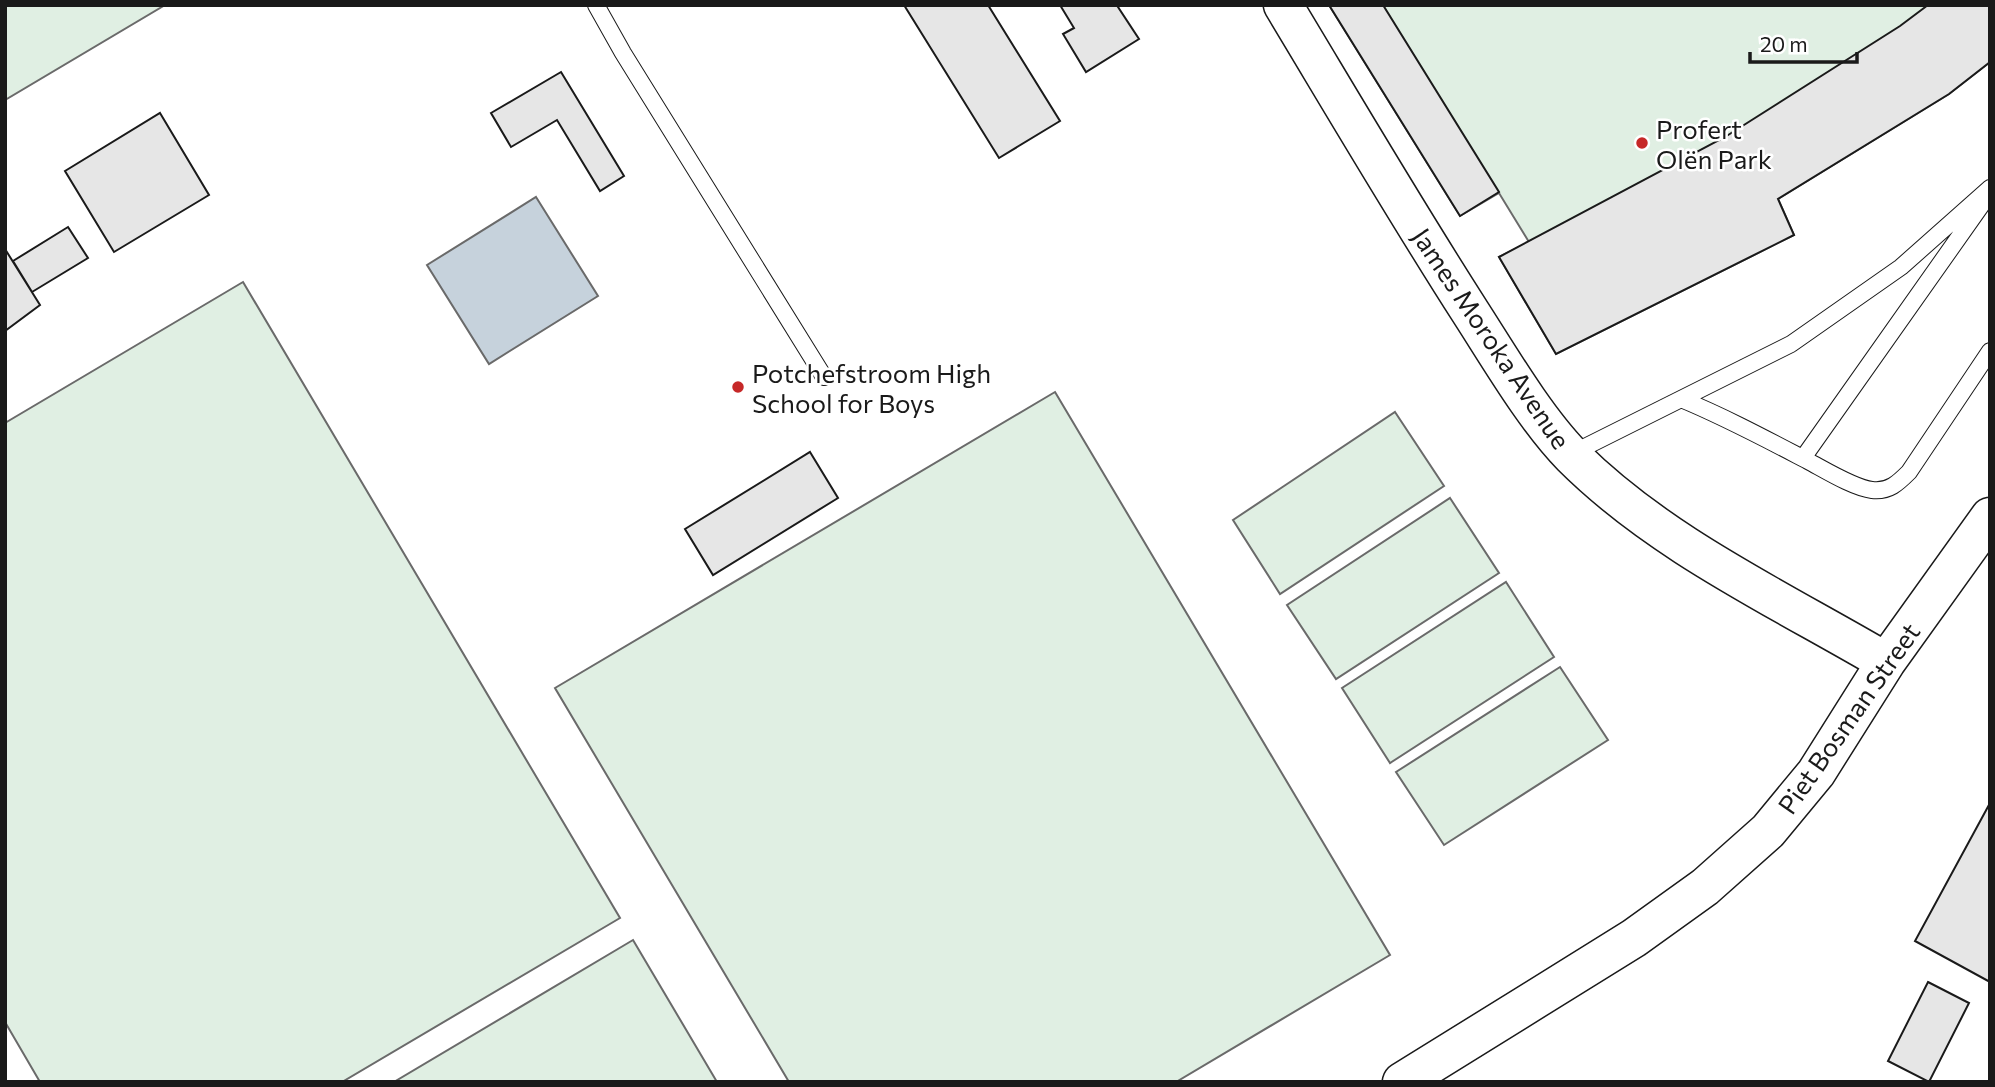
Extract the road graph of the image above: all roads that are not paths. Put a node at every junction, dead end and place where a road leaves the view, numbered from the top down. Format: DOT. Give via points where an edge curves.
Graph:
graph roads {
  1 [pos="596,5"];
  2 [pos="1283,5"];
  3 [pos="1990,188"];
  4 [pos="1990,194"];
  5 [pos="1990,351"];
  6 [pos="824,377"];
  7 [pos="1681,398"];
  8 [pos="1571,454"];
  9 [pos="1803,458"];
  10 [pos="1990,517"];
  11 [pos="1885,662"];
  12 [pos="1402,1082"];
  1 -- 6 [label="lane"];
  2 -- 8 [label="street, James Moroka Avenue" via="1471,313"];
  3 -- 7 [label="lane" via="1901,267 1791,344"];
  4 -- 9 [label="lane"];
  5 -- 9 [label="lane" via="1895,486 1870,490"];
  7 -- 8 [label="lane"];
  7 -- 9 [label="lane"];
  8 -- 11 [label="street, James Moroka Avenue" via="1620,499 1704,559"];
  10 -- 11 [label="street, Piet Bosman Street"];
  11 -- 12 [label="street, Piet Bosman Street" via="1794,802 1705,887 1634,938"];
}
